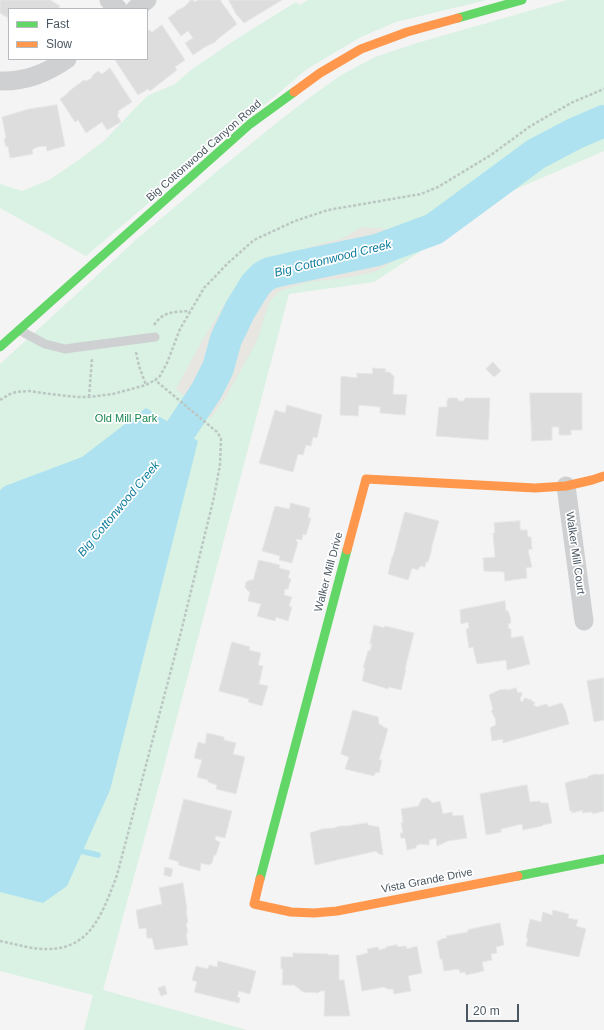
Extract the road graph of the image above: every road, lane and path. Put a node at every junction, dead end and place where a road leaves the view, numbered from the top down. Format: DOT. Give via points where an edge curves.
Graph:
graph roads {
  1 [pos="109,0"];
  2 [pos="147,0"];
  3 [pos="522,0"];
  4 [pos="117,8"];
  5 [pos="136,8"];
  6 [pos="66,60"];
  7 [pos="0,81"];
  8 [pos="604,89"];
  9 [pos="191,311"];
  10 [pos="19,330"];
  11 [pos="155,337"];
  12 [pos="145,338"];
  13 [pos="133,340"];
  14 [pos="92,346"];
  15 [pos="0,347"];
  16 [pos="156,380"];
  17 [pos="146,385"];
  18 [pos="89,397"];
  19 [pos="0,400"];
  20 [pos="604,476"];
  21 [pos="566,486"];
  22 [pos="584,621"];
  23 [pos="604,859"];
  24 [pos="254,904"];
  25 [pos="0,940"];
  1 -- 4 [label="street"];
  2 -- 5 [label="street"];
  3 -- 10 [label="street, Big Cottonwood Canyon Road" via="407,32 362,49 320,73 250,124"];
  6 -- 7 [label="street" via="55,68 32,78"];
  8 -- 9 [label="path" via="573,102 534,124 491,156 438,187 415,195 328,210 254,240 204,288"];
  9 -- 12 [label="path" via="172,312 158,318"];
  9 -- 16 [label="path" via="180,329 167,363"];
  10 -- 14 [label="lane" via="45,344 65,349"];
  10 -- 15 [label="street, Big Cottonwood Canyon Road"];
  11 -- 12 [label="lane"];
  12 -- 13 [label="lane"];
  13 -- 14 [label="lane"];
  13 -- 17 [label="path"];
  14 -- 18 [label="path"];
  16 -- 17 [label="path"];
  16 -- 25 [label="path" via="217,432 221,438 220,465 180,636 117,875 96,924 82,939 68,946 52,949 28,947"];
  17 -- 18 [label="path" via="113,394"];
  18 -- 19 [label="path" via="29,391 16,392"];
  20 -- 21 [label="street, Walker Mill Drive"];
  21 -- 22 [label="street, Walker Mill Court"];
  21 -- 24 [label="street, Walker Mill Drive" via="535,488 366,479"];
  23 -- 24 [label="street, Vista Grande Drive" via="337,911 291,912"];
}
